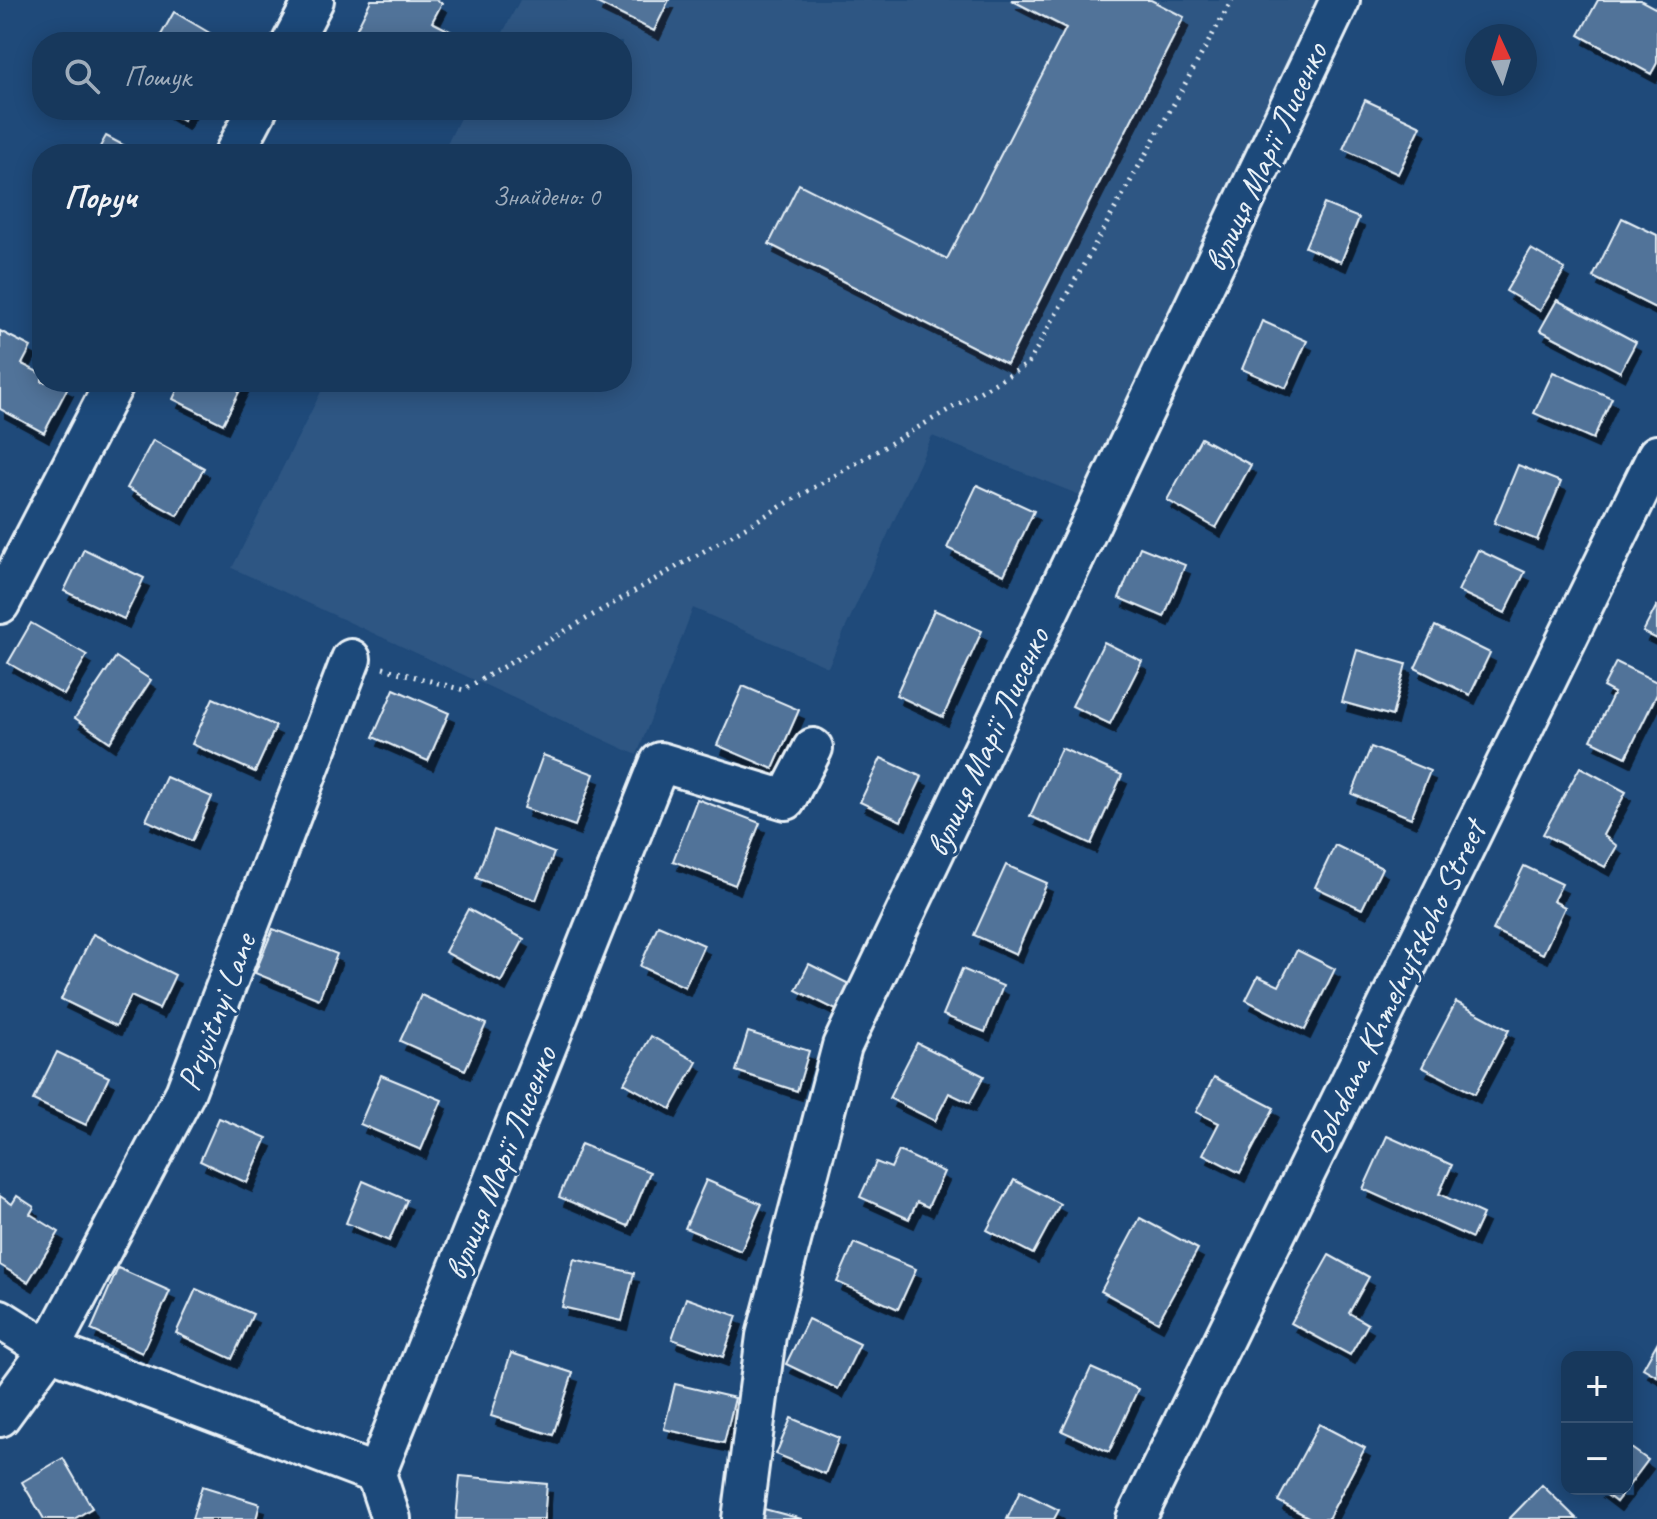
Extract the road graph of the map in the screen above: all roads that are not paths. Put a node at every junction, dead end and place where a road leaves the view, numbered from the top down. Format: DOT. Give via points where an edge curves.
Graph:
graph roads {
  1 [pos="314,0"];
  2 [pos="1340,0"];
  3 [pos="297,32"];
  4 [pos="252,120"];
  5 [pos="239,144"];
  6 [pos="110,392"];
  7 [pos="1657,455"];
  8 [pos="0,604"];
  9 [pos="351,659"];
  10 [pos="813,748"];
  11 [pos="0,1319"];
  12 [pos="49,1350"];
  13 [pos="0,1417"];
  14 [pos="376,1474"];
  15 [pos="391,1519"];
  16 [pos="742,1519"];
  17 [pos="1136,1519"];
  1 -- 3 [label="street"];
  2 -- 16 [label="street, вулиця Марії Лисенко" via="842,1046 766,1336"];
  4 -- 5 [label="street"];
  6 -- 8 [label="street"];
  7 -- 17 [label="street, Bohdana Khmelnytskoho Street"];
  9 -- 12 [label="street, Pryvitnyi Lane" via="185,1093"];
  10 -- 14 [label="street, вулиця Марії Лисенко" via="786,800 660,762"];
  11 -- 12 [label="street"];
  12 -- 13 [label="street, Pryvitnyi Lane"];
  12 -- 14 [label="street"];
  14 -- 15 [label="street"];
}
